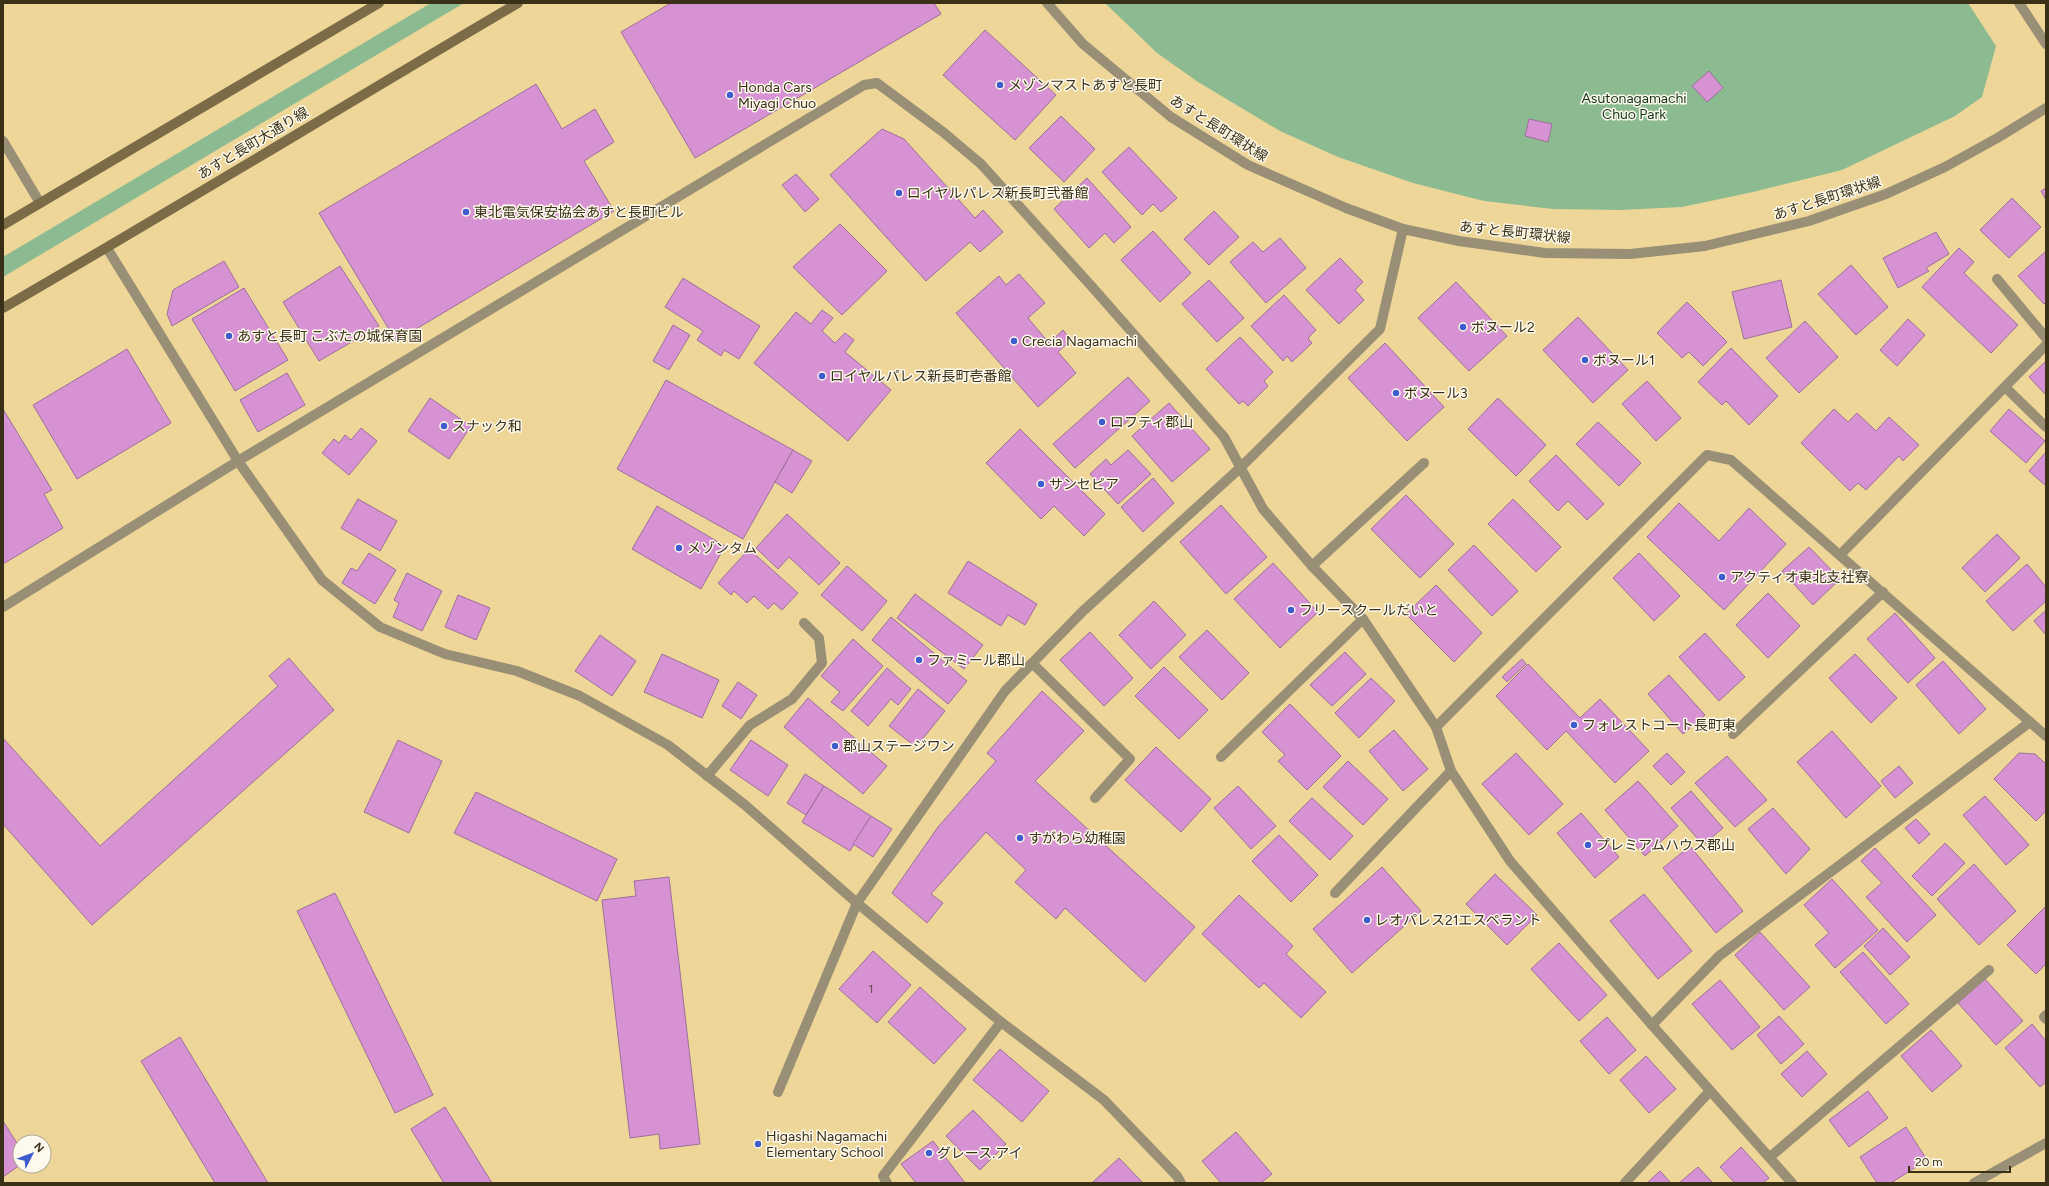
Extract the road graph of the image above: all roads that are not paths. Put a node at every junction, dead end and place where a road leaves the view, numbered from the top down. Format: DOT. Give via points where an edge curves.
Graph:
graph roads {
  1 [pos="379,3"];
  2 [pos="518,3"];
  3 [pos="1046,3"];
  4 [pos="2019,3"];
  5 [pos="2046,44"];
  6 [pos="2046,108"];
  7 [pos="3,141"];
  8 [pos="40,203"];
  9 [pos="3,225"];
  10 [pos="1403,229"];
  11 [pos="106,248"];
  12 [pos="1997,279"];
  13 [pos="3,308"];
  14 [pos="2046,338"];
  15 [pos="2046,345"];
  16 [pos="2005,387"];
  17 [pos="2046,427"];
  18 [pos="238,461"];
  19 [pos="1424,463"];
  20 [pos="1240,468"];
  21 [pos="1840,555"];
  22 [pos="1312,566"];
  23 [pos="1883,592"];
  24 [pos="3,607"];
  25 [pos="1363,619"];
  26 [pos="804,623"];
  27 [pos="1032,663"];
  28 [pos="2030,722"];
  29 [pos="1436,727"];
  30 [pos="1733,734"];
  31 [pos="2046,736"];
  32 [pos="1221,757"];
  33 [pos="1451,772"];
  34 [pos="707,776"];
  35 [pos="1095,798"];
  36 [pos="1335,893"];
  37 [pos="857,903"];
  38 [pos="1989,970"];
  39 [pos="2046,1015"];
  40 [pos="2046,1018"];
  41 [pos="1001,1022"];
  42 [pos="1652,1025"];
  43 [pos="1710,1091"];
  44 [pos="778,1092"];
  45 [pos="2046,1143"];
  46 [pos="1770,1157"];
  47 [pos="887,1183"];
  48 [pos="1181,1183"];
  49 [pos="1625,1183"];
  50 [pos="1792,1183"];
  51 [pos="1974,1183"];
  1 -- 8 [label="main road"];
  2 -- 11 [label="main road, あすと長町大通り線"];
  3 -- 10 [label="street, あすと長町環状線" via="1083,44 1171,117 1248,165 1346,208"];
  4 -- 5 [label="street"];
  6 -- 10 [label="street, あすと長町環状線" via="1945,167 1886,194 1809,221 1705,246 1630,254 1545,253 1459,242"];
  7 -- 8 [label="street"];
  8 -- 9 [label="main road"];
  10 -- 20 [label="street" via="1380,329"];
  11 -- 13 [label="main road, あすと長町大通り線"];
  11 -- 18 [label="street"];
  12 -- 14 [label="street"];
  15 -- 16 [label="street"];
  16 -- 17 [label="street"];
  16 -- 21 [label="street"];
  18 -- 20 [label="street" via="864,85 877,83 981,164 1224,437"];
  18 -- 24 [label="street"];
  18 -- 34 [label="street" via="322,580 380,627 444,654 517,671 580,696 668,745"];
  19 -- 22 [label="street"];
  20 -- 22 [label="street" via="1263,509"];
  20 -- 27 [label="street" via="1082,612"];
  21 -- 23 [label="street"];
  21 -- 29 [label="street" via="1731,460 1707,455"];
  22 -- 25 [label="street"];
  23 -- 28 [label="street"];
  23 -- 30 [label="street"];
  25 -- 29 [label="street"];
  25 -- 32 [label="street"];
  26 -- 34 [label="street" via="819,638 822,663 792,699 750,725"];
  27 -- 35 [label="street" via="1130,759"];
  27 -- 37 [label="street" via="1005,691"];
  28 -- 31 [label="street"];
  28 -- 42 [label="street" via="1719,956"];
  29 -- 33 [label="street"];
  33 -- 36 [label="street"];
  33 -- 42 [label="street" via="1510,861"];
  34 -- 37 [label="street" via="745,805"];
  37 -- 41 [label="street"];
  37 -- 44 [label="street"];
  38 -- 46 [label="street"];
  39 -- 40 [label="street"];
  41 -- 47 [label="street" via="883,1176"];
  41 -- 48 [label="street" via="1104,1100"];
  42 -- 43 [label="street"];
  43 -- 46 [label="street"];
  43 -- 49 [label="street"];
  45 -- 51 [label="street"];
  46 -- 50 [label="street"];
}
